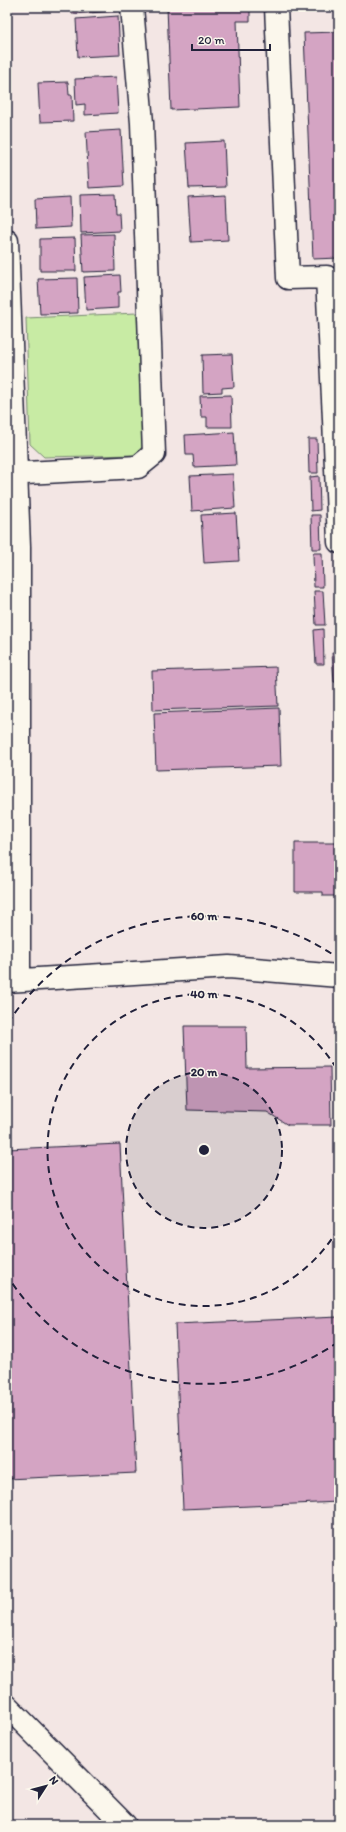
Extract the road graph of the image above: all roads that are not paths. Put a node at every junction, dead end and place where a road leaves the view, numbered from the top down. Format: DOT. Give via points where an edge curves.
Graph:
graph roads {
  1 [pos="132,7"];
  2 [pos="276,7"];
  3 [pos="7,241"];
  4 [pos="333,276"];
  5 [pos="337,419"];
  6 [pos="11,474"];
  7 [pos="339,542"];
  8 [pos="339,976"];
  9 [pos="13,981"];
  10 [pos="7,1706"];
  11 [pos="125,1825"];
  1 -- 6 [label="main road" via="142,124 154,454 138,467"];
  2 -- 4 [label="main road" via="288,278"];
  3 -- 6 [label="main road"];
  4 -- 5 [label="main road"];
  5 -- 7 [label="main road"];
  6 -- 9 [label="main road" via="19,547"];
  8 -- 9 [label="main road" via="229,968"];
  10 -- 11 [label="main road"];
}
